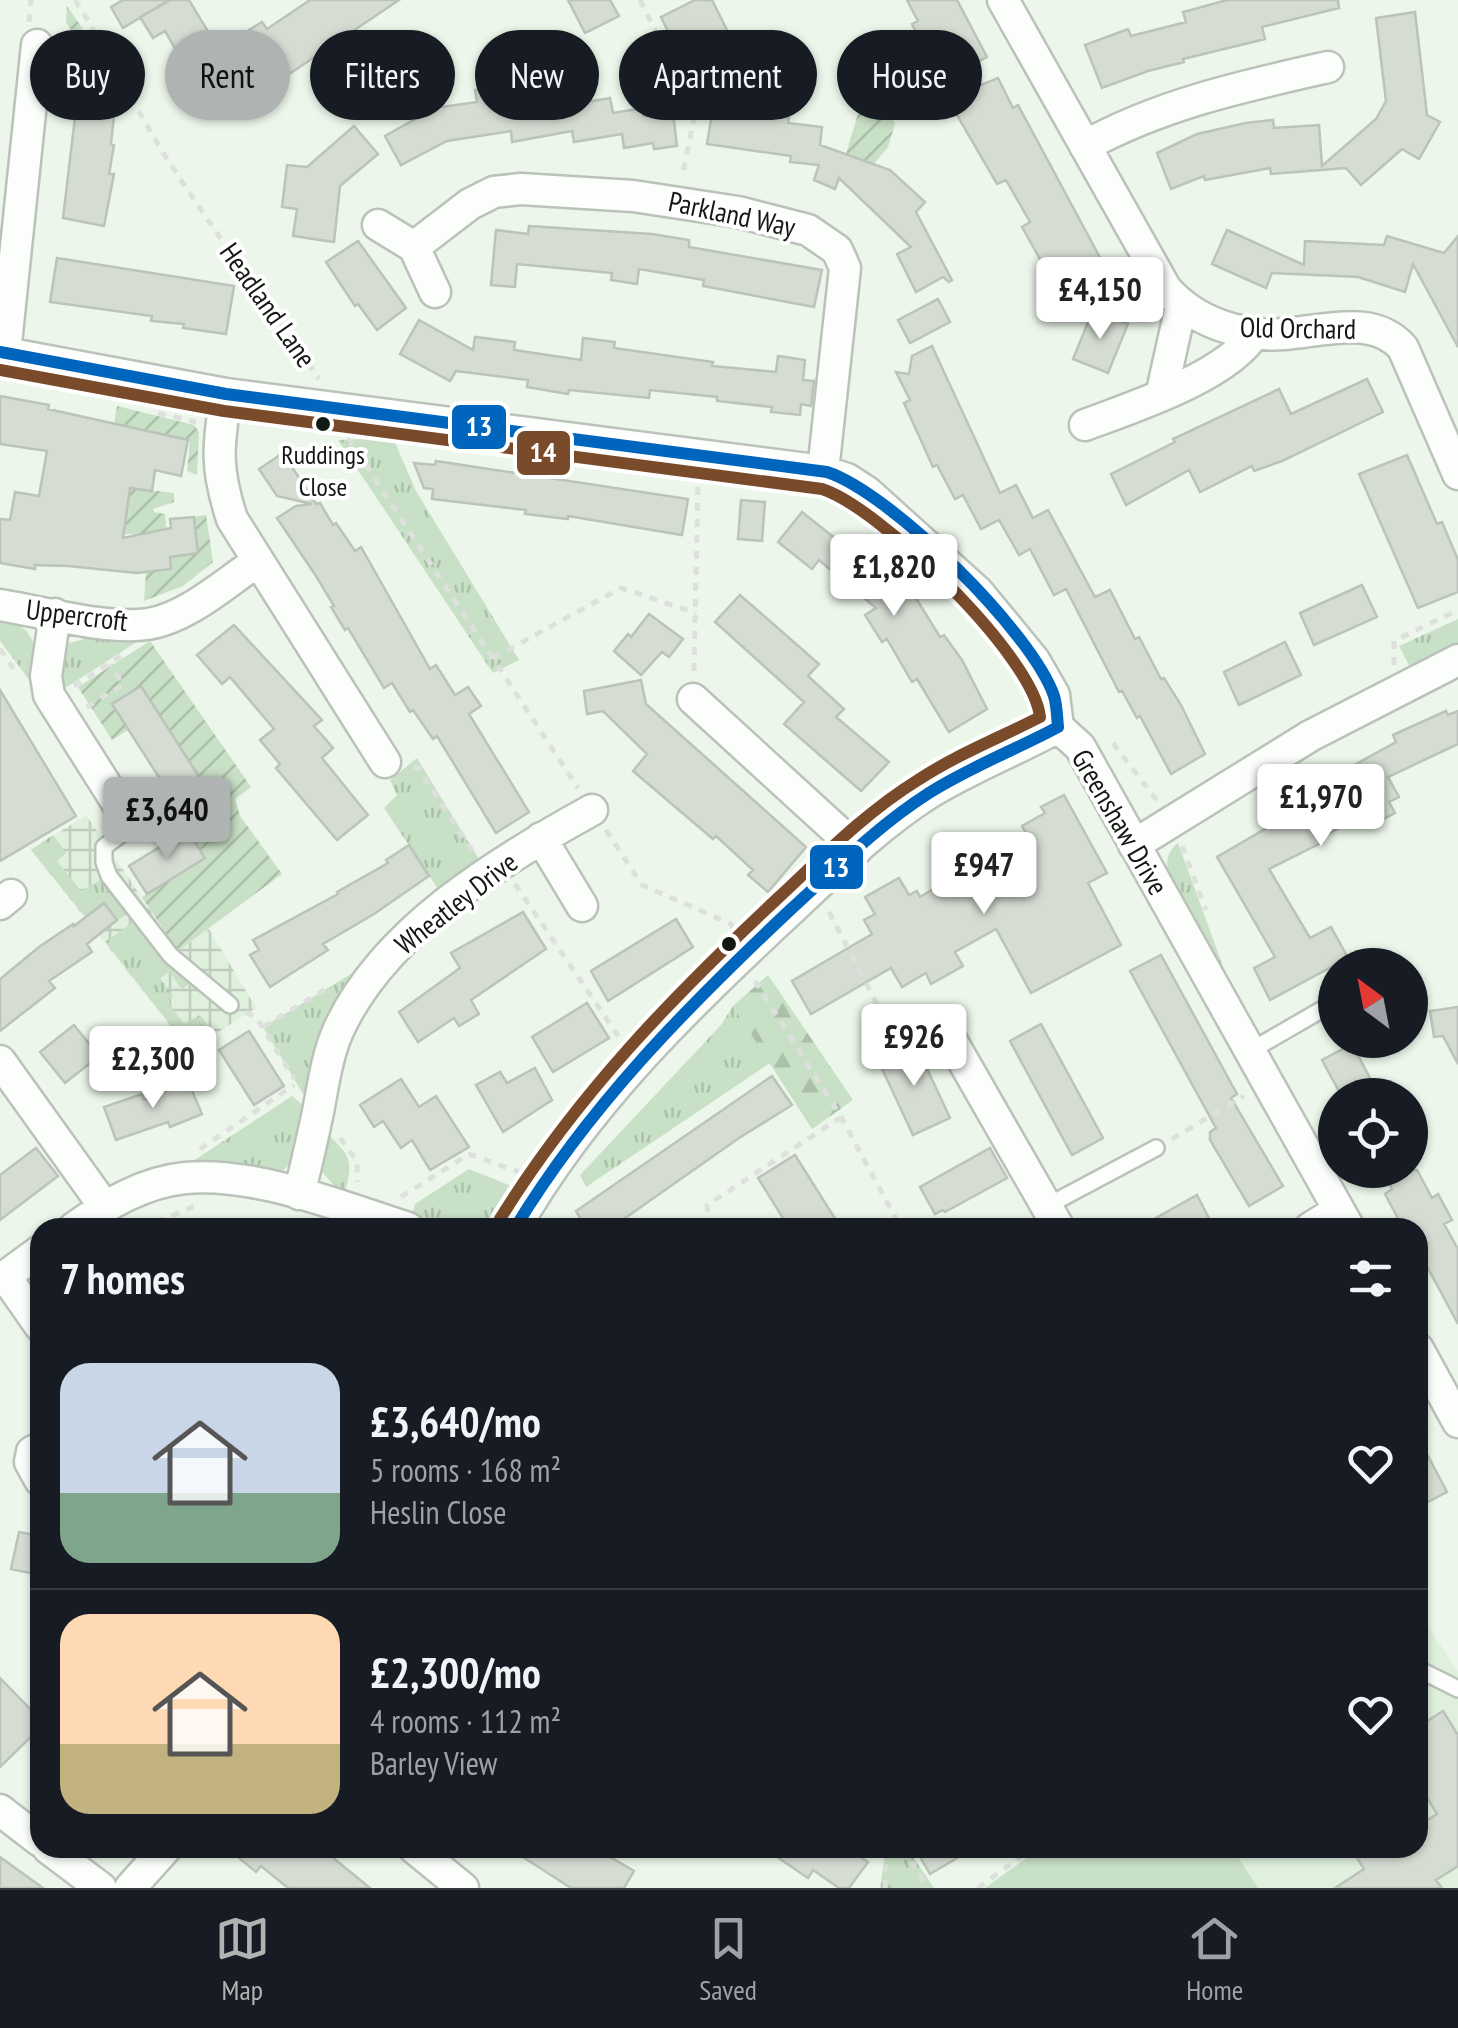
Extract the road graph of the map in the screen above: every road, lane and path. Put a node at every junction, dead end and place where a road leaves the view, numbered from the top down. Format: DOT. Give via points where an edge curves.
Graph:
graph roads {
  1 [pos="75,0"];
  2 [pos="640,0"];
  3 [pos="1004,0"];
  4 [pos="1328,67"];
  5 [pos="30,107"];
  6 [pos="1085,146"];
  7 [pos="678,201"];
  8 [pos="378,225"];
  9 [pos="414,247"];
  10 [pos="435,292"];
  11 [pos="1181,306"];
  12 [pos="1255,332"];
  13 [pos="3,352"];
  14 [pos="226,394"];
  15 [pos="1161,396"];
  16 [pos="328,407"];
  17 [pos="1085,425"];
  18 [pos="698,454"];
  19 [pos="823,471"];
  20 [pos="1458,474"];
  21 [pos="257,562"];
  22 [pos="0,605"];
  23 [pos="1458,610"];
  24 [pos="696,613"];
  25 [pos="56,614"];
  26 [pos="156,621"];
  27 [pos="493,658"];
  28 [pos="1458,660"];
  29 [pos="110,664"];
  30 [pos="1394,693"];
  31 [pos="693,699"];
  32 [pos="52,700"];
  33 [pos="90,706"];
  34 [pos="1058,726"];
  35 [pos="385,762"];
  36 [pos="198,806"];
  37 [pos="592,810"];
  38 [pos="142,819"];
  39 [pos="541,838"];
  40 [pos="1134,846"];
  41 [pos="857,849"];
  42 [pos="494,868"];
  43 [pos="816,886"];
  44 [pos="582,906"];
  45 [pos="744,953"];
  46 [pos="374,974"];
  47 [pos="230,1005"];
  48 [pos="1318,1012"];
  49 [pos="262,1027"];
  50 [pos="946,1031"];
  51 [pos="1250,1051"];
  52 [pos="0,1062"];
  53 [pos="637,1063"];
  54 [pos="297,1084"];
  55 [pos="1274,1096"];
  56 [pos="317,1117"];
  57 [pos="840,1117"];
  58 [pos="1156,1148"];
  59 [pos="527,1174"];
  60 [pos="184,1178"];
  61 [pos="299,1194"];
  62 [pos="104,1206"];
  63 [pos="358,1212"];
  64 [pos="1053,1217"];
  65 [pos="88,1218"];
  66 [pos="377,1218"];
  67 [pos="401,1218"];
  68 [pos="522,1218"];
  69 [pos="708,1218"];
  70 [pos="896,1218"];
  71 [pos="1343,1218"];
  72 [pos="30,1258"];
  73 [pos="2,1278"];
  74 [pos="30,1313"];
  75 [pos="1428,1368"];
  76 [pos="1458,1422"];
  77 [pos="1428,1674"];
  78 [pos="1458,1689"];
  79 [pos="0,1810"];
  80 [pos="30,1833"];
  81 [pos="61,1858"];
  82 [pos="157,1858"];
  83 [pos="426,1858"];
  84 [pos="892,1858"];
  85 [pos="906,1858"];
  86 [pos="1019,1858"];
  87 [pos="101,1888"];
  88 [pos="130,1888"];
  89 [pos="464,1888"];
  90 [pos="884,1888"];
  91 [pos="928,1888"];
  92 [pos="978,1888"];
  1 -- 16 [label="path, Headland Lane" via="172,166 323,385"];
  2 -- 7 [label="path" via="694,112"];
  3 -- 6 [label="street"];
  4 -- 6 [label="street" via="1153,113"];
  5 -- 13 [label="street"];
  6 -- 11 [label="street"];
  7 -- 9 [label="street, Parkland Way" via="494,192"];
  7 -- 19 [label="street, Parkland Way" via="808,230 838,250 845,283"];
  8 -- 9 [label="street"];
  9 -- 10 [label="street"];
  11 -- 12 [label="street, Old Orchard" via="1215,324"];
  11 -- 15 [label="street"];
  12 -- 15 [label="street" via="1236,356"];
  12 -- 20 [label="street, Old Orchard" via="1342,328 1392,335"];
  13 -- 14 [label="street, Greenshaw Drive"];
  14 -- 16 [label="street, Greenshaw Drive"];
  14 -- 21 [label="street" via="220,479 232,519"];
  15 -- 17 [label="street"];
  16 -- 18 [label="street, Greenshaw Drive"];
  16 -- 27 [label="path, Headland Lane"];
  18 -- 19 [label="street, Greenshaw Drive"];
  18 -- 24 [label="path"];
  19 -- 34 [label="street, Greenshaw Drive" via="867,492 978,592 1034,660 1054,696"];
  21 -- 26 [label="street, Uppercroft"];
  21 -- 35 [label="street"];
  22 -- 25 [label="street, Uppercroft"];
  23 -- 30 [label="path" via="1394,640"];
  24 -- 27 [label="path" via="620,588"];
  24 -- 31 [label="path"];
  25 -- 26 [label="street, Uppercroft" via="108,623"];
  25 -- 32 [label="street" via="46,676"];
  26 -- 29 [label="path" via="149,639"];
  27 -- 37 [label="path, Headland Lane"];
  28 -- 30 [label="street"];
  29 -- 32 [label="path"];
  29 -- 33 [label="path" via="123,685"];
  30 -- 40 [label="street" via="1310,736"];
  31 -- 41 [label="street"];
  32 -- 38 [label="street"];
  34 -- 40 [label="street, Greenshaw Drive" via="1080,747"];
  34 -- 41 [label="street" via="932,791"];
  35 -- 42 [label="path" via="418,768"];
  36 -- 38 [label="path" via="200,812 187,821"];
  37 -- 39 [label="street, Wheatley Drive"];
  37 -- 45 [label="path, Headland Lane" via="642,884 731,924"];
  38 -- 47 [label="lane" via="104,847 109,876 171,956"];
  39 -- 42 [label="street, Wheatley Drive"];
  39 -- 44 [label="street"];
  40 -- 51 [label="street, Greenshaw Drive"];
  41 -- 43 [label="street"];
  42 -- 46 [label="street, Wheatley Drive" via="436,912"];
  42 -- 53 [label="path"];
  43 -- 45 [label="street"];
  43 -- 50 [label="path" via="893,1036"];
  45 -- 53 [label="street"];
  45 -- 57 [label="path, Headland Lane" via="754,980"];
  46 -- 49 [label="path" via="356,972"];
  46 -- 56 [label="street, Wheatley Drive" via="337,1034"];
  47 -- 49 [label="path"];
  48 -- 51 [label="lane"];
  49 -- 54 [label="path"];
  50 -- 64 [label="street" via="978,1105"];
  51 -- 55 [label="street, Greenshaw Drive"];
  52 -- 62 [label="street"];
  53 -- 68 [label="street"];
  54 -- 56 [label="path"];
  54 -- 60 [label="path" via="186,1158"];
  55 -- 58 [label="path" via="1247,1094"];
  55 -- 71 [label="street, Greenshaw Drive"];
  56 -- 61 [label="street, Wheatley Drive"];
  56 -- 63 [label="path" via="357,1161"];
  57 -- 69 [label="path" via="707,1205"];
  57 -- 70 [label="path, Headland Lane"];
  58 -- 64 [label="lane"];
  59 -- 67 [label="path" via="469,1154 400,1198"];
  60 -- 61 [label="street" via="232,1179"];
  60 -- 62 [label="street"];
  61 -- 63 [label="street"];
  62 -- 65 [label="street"];
  63 -- 66 [label="street"];
  72 -- 73 [label="street"];
  73 -- 74 [label="street"];
  75 -- 76 [label="street"];
  77 -- 78 [label="lane"];
  79 -- 80 [label="street"];
  81 -- 87 [label="street"];
  82 -- 88 [label="street"];
  83 -- 89 [label="street"];
  84 -- 90 [label="path"];
  85 -- 91 [label="path"];
  86 -- 92 [label="path"];
}
